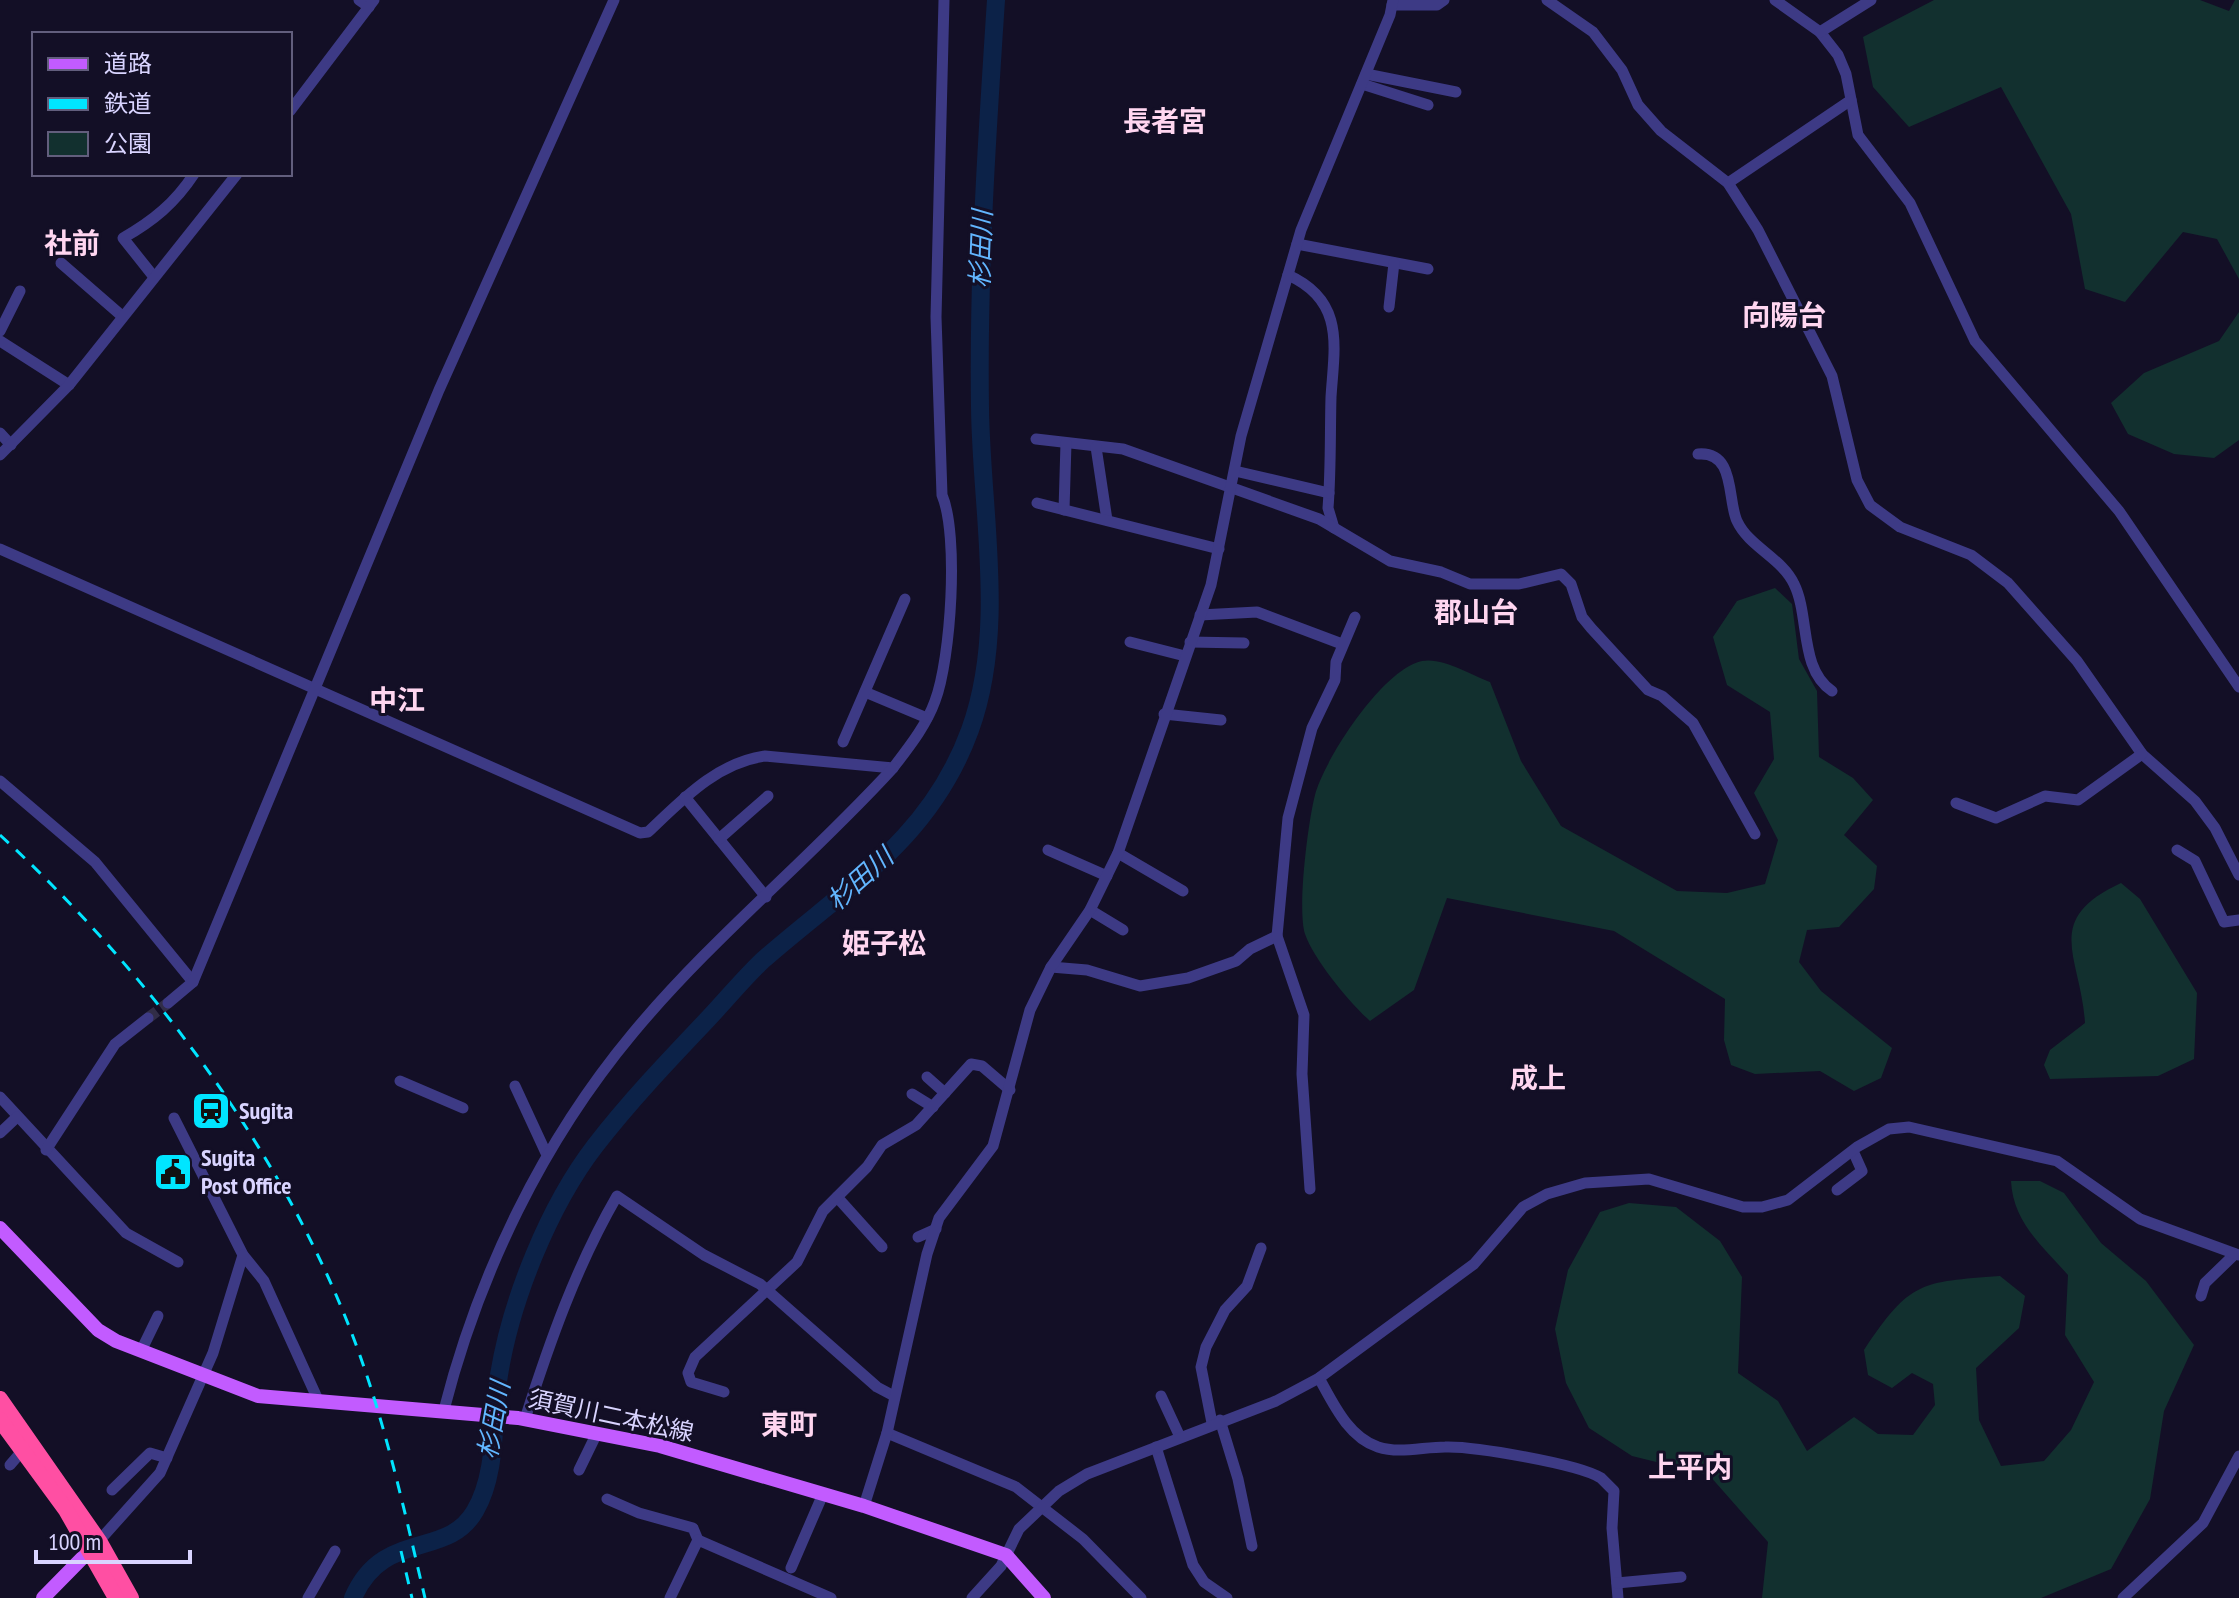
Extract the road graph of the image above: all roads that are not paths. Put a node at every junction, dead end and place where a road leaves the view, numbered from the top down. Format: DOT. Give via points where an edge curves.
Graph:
graph roads {
  1 [pos="614,0"];
  2 [pos="944,0"];
  3 [pos="1444,0"];
  4 [pos="1547,0"];
  5 [pos="1775,0"];
  6 [pos="1871,0"];
  7 [pos="367,2"];
  8 [pos="1392,3"];
  9 [pos="1820,32"];
  10 [pos="1364,79"];
  11 [pos="1456,92"];
  12 [pos="1851,100"];
  13 [pos="1428,105"];
  14 [pos="292,108"];
  15 [pos="193,176"];
  16 [pos="235,176"];
  17 [pos="1728,183"];
  18 [pos="1297,244"];
  19 [pos="61,263"];
  20 [pos="1394,263"];
  21 [pos="1428,269"];
  22 [pos="1288,275"];
  23 [pos="154,277"];
  24 [pos="20,291"];
  25 [pos="1389,307"];
  26 [pos="122,316"];
  27 [pos="0,331"];
  28 [pos="0,341"];
  29 [pos="69,385"];
  30 [pos="0,433"];
  31 [pos="1036,439"];
  32 [pos="1066,443"];
  33 [pos="11,445"];
  34 [pos="1096,447"];
  35 [pos="1698,454"];
  36 [pos="0,455"];
  37 [pos="1235,471"];
  38 [pos="1232,489"];
  39 [pos="1329,493"];
  40 [pos="1037,503"];
  41 [pos="1064,510"];
  42 [pos="1107,520"];
  43 [pos="1334,528"];
  44 [pos="0,549"];
  45 [pos="1219,549"];
  46 [pos="905,599"];
  47 [pos="1200,615"];
  48 [pos="1355,617"];
  49 [pos="1130,642"];
  50 [pos="1190,642"];
  51 [pos="1244,643"];
  52 [pos="1342,644"];
  53 [pos="1185,656"];
  54 [pos="315,687"];
  55 [pos="2239,687"];
  56 [pos="1832,691"];
  57 [pos="865,692"];
  58 [pos="1164,714"];
  59 [pos="927,718"];
  60 [pos="1221,720"];
  61 [pos="843,742"];
  62 [pos="2142,754"];
  63 [pos="893,768"];
  64 [pos="0,781"];
  65 [pos="768,796"];
  66 [pos="685,797"];
  67 [pos="1956,803"];
  68 [pos="1755,834"];
  69 [pos="719,839"];
  70 [pos="1048,850"];
  71 [pos="2177,850"];
  72 [pos="1118,853"];
  73 [pos="2239,875"];
  74 [pos="1107,876"];
  75 [pos="1183,891"];
  76 [pos="766,897"];
  77 [pos="1090,910"];
  78 [pos="2239,920"];
  79 [pos="1123,930"];
  80 [pos="1277,936"];
  81 [pos="1051,967"];
  82 [pos="193,982"];
  83 [pos="168,1003"];
  84 [pos="148,1018"];
  85 [pos="927,1077"];
  86 [pos="400,1081"];
  87 [pos="515,1086"];
  88 [pos="1010,1090"];
  89 [pos="945,1093"];
  90 [pos="912,1094"];
  91 [pos="0,1097"];
  92 [pos="933,1107"];
  93 [pos="463,1108"];
  94 [pos="17,1117"];
  95 [pos="174,1118"];
  96 [pos="0,1133"];
  97 [pos="46,1150"];
  98 [pos="1853,1151"];
  99 [pos="546,1153"];
  100 [pos="1310,1189"];
  101 [pos="1837,1190"];
  102 [pos="837,1197"];
  103 [pos="0,1228"];
  104 [pos="936,1229"];
  105 [pos="918,1237"];
  106 [pos="882,1247"];
  107 [pos="1261,1248"];
  108 [pos="243,1255"];
  109 [pos="2237,1255"];
  110 [pos="178,1262"];
  111 [pos="769,1291"];
  112 [pos="2201,1296"];
  113 [pos="158,1316"];
  114 [pos="141,1351"];
  115 [pos="202,1377"];
  116 [pos="1319,1378"];
  117 [pos="724,1392"];
  118 [pos="894,1396"];
  119 [pos="1161,1396"];
  120 [pos="0,1399"];
  121 [pos="319,1402"];
  122 [pos="447,1410"];
  123 [pos="521,1418"];
  124 [pos="0,1420"];
  125 [pos="1216,1422"];
  126 [pos="597,1433"];
  127 [pos="887,1433"];
  128 [pos="1180,1437"];
  129 [pos="1156,1447"];
  130 [pos="22,1451"];
  131 [pos="2239,1456"];
  132 [pos="167,1458"];
  133 [pos="10,1465"];
  134 [pos="579,1470"];
  135 [pos="112,1490"];
  136 [pos="823,1494"];
  137 [pos="607,1499"];
  138 [pos="864,1506"];
  139 [pos="1043,1506"];
  140 [pos="698,1540"];
  141 [pos="94,1546"];
  142 [pos="1252,1546"];
  143 [pos="335,1551"];
  144 [pos="1006,1555"];
  145 [pos="791,1568"];
  146 [pos="1681,1577"];
  147 [pos="1617,1583"];
  148 [pos="43,1598"];
  149 [pos="116,1598"];
  150 [pos="131,1598"];
  151 [pos="308,1598"];
  152 [pos="670,1598"];
  153 [pos="831,1598"];
  154 [pos="972,1598"];
  155 [pos="1044,1598"];
  156 [pos="1141,1598"];
  157 [pos="1227,1598"];
  158 [pos="1618,1598"];
  159 [pos="2123,1598"];
  1 -- 54 [label="street" via="439,390"];
  2 -- 59 [label="street" via="936,317 942,495 949,512 949,619 941,681"];
  3 -- 8 [label="street" via="1437,5"];
  4 -- 17 [label="street" via="1593,32 1622,70 1638,105 1661,131"];
  5 -- 9 [label="street"];
  6 -- 9 [label="street"];
  7 -- 14 [label="street"];
  8 -- 10 [label="street"];
  9 -- 12 [label="street" via="1838,55"];
  10 -- 11 [label="street"];
  10 -- 13 [label="street"];
  10 -- 18 [label="street"];
  12 -- 17 [label="street"];
  12 -- 55 [label="street" via="1858,135 1910,203 1975,341 2119,511"];
  15 -- 23 [label="street" via="154,220 123,238"];
  16 -- 23 [label="street"];
  17 -- 62 [label="street" via="1758,230 1832,376 1857,480 1870,505 1900,527 1971,555 2008,583 2077,661"];
  18 -- 20 [label="street"];
  18 -- 22 [label="street"];
  19 -- 26 [label="street"];
  20 -- 21 [label="street"];
  20 -- 25 [label="street"];
  22 -- 37 [label="street"];
  22 -- 39 [label="street" via="1304,282 1323,305 1337,343"];
  23 -- 26 [label="street"];
  24 -- 27 [label="street"];
  26 -- 29 [label="street"];
  28 -- 29 [label="street"];
  29 -- 33 [label="street"];
  30 -- 33 [label="street"];
  31 -- 32 [label="street"];
  32 -- 34 [label="street"];
  32 -- 41 [label="street"];
  33 -- 36 [label="street"];
  34 -- 38 [label="street" via="1123,449"];
  34 -- 42 [label="street"];
  35 -- 56 [label="street" via="1725,468 1742,531 1795,584 1819,679"];
  37 -- 38 [label="street"];
  37 -- 39 [label="street"];
  38 -- 43 [label="street"];
  38 -- 45 [label="street"];
  39 -- 43 [label="street"];
  40 -- 41 [label="street"];
  41 -- 42 [label="street"];
  42 -- 45 [label="street"];
  43 -- 68 [label="street" via="1390,561 1470,584 1498,586 1566,577 1591,628 1648,690 1693,723"];
  44 -- 54 [label="street"];
  45 -- 47 [label="street"];
  46 -- 57 [label="street"];
  47 -- 50 [label="street"];
  47 -- 52 [label="street" via="1257,612"];
  48 -- 52 [label="street"];
  49 -- 53 [label="street"];
  50 -- 51 [label="street"];
  50 -- 53 [label="street"];
  52 -- 80 [label="street" via="1288,818"];
  53 -- 58 [label="street"];
  54 -- 66 [label="street" via="640,833 648,832"];
  54 -- 82 [label="street"];
  57 -- 59 [label="street"];
  57 -- 61 [label="street"];
  58 -- 60 [label="street"];
  58 -- 72 [label="street"];
  59 -- 63 [label="street"];
  62 -- 67 [label="street" via="2078,800 2045,796 1996,818"];
  62 -- 73 [label="street" via="2195,801"];
  63 -- 66 [label="street" via="765,756 718,773"];
  63 -- 76 [label="street"];
  64 -- 82 [label="street" via="95,862"];
  65 -- 69 [label="street"];
  66 -- 69 [label="street"];
  69 -- 76 [label="street"];
  70 -- 74 [label="street"];
  71 -- 78 [label="street" via="2195,861 2224,922"];
  72 -- 74 [label="street"];
  72 -- 75 [label="street"];
  74 -- 77 [label="street"];
  76 -- 99 [label="street" via="634,1032"];
  77 -- 79 [label="street"];
  77 -- 81 [label="street"];
  80 -- 81 [label="street" via="1236,961 1188,978 1140,986 1087,970"];
  80 -- 100 [label="street" via="1304,1015 1302,1074"];
  81 -- 88 [label="street" via="1030,1010"];
  82 -- 83 [label="street"];
  84 -- 97 [label="street" via="115,1044"];
  85 -- 89 [label="street"];
  86 -- 93 [label="street"];
  87 -- 99 [label="street"];
  88 -- 89 [label="street" via="977,1063 967,1066"];
  88 -- 104 [label="street" via="993,1146 947,1205"];
  89 -- 92 [label="street"];
  90 -- 92 [label="street"];
  91 -- 94 [label="street"];
  92 -- 102 [label="street" via="916,1125 882,1145"];
  94 -- 96 [label="street"];
  94 -- 97 [label="street"];
  95 -- 108 [label="street"];
  97 -- 110 [label="street" via="126,1233"];
  98 -- 101 [label="street" via="1862,1171"];
  98 -- 109 [label="street" via="1889,1129 1909,1127 2033,1153 2057,1161 2140,1219"];
  98 -- 116 [label="street" via="1788,1200 1762,1207 1743,1207 1649,1179 1585,1183 1547,1194 1523,1207 1474,1264"];
  99 -- 122 [label="street" via="484,1289"];
  102 -- 106 [label="street"];
  102 -- 111 [label="street" via="823,1211 797,1262"];
  103 -- 114 [label="main road, 須賀川二本松線" via="98,1330"];
  104 -- 105 [label="street"];
  104 -- 118 [label="street"];
  107 -- 125 [label="street" via="1247,1286 1225,1310 1206,1347 1201,1367"];
  108 -- 115 [label="street"];
  108 -- 121 [label="street" via="264,1281"];
  109 -- 112 [label="street" via="2205,1283"];
  111 -- 117 [label="street" via="709,1342 692,1364 691,1382"];
  111 -- 118 [label="street" via="877,1387"];
  111 -- 123 [label="street" via="617,1196 566,1299"];
  113 -- 114 [label="street"];
  114 -- 115 [label="main road, 須賀川二本松線"];
  115 -- 121 [label="main road, 須賀川二本松線" via="258,1396"];
  115 -- 132 [label="street"];
  116 -- 125 [label="street" via="1274,1402"];
  116 -- 147 [label="street" via="1342,1417 1377,1447 1486,1449 1601,1478 1614,1491"];
  118 -- 127 [label="street"];
  119 -- 128 [label="street"];
  120 -- 141 [label="highway"];
  121 -- 122 [label="main road, 須賀川二本松線"];
  122 -- 123 [label="main road, 須賀川二本松線"];
  123 -- 126 [label="main road, 須賀川二本松線"];
  124 -- 130 [label="highway"];
  125 -- 128 [label="street"];
  125 -- 142 [label="street" via="1238,1479"];
  126 -- 134 [label="street"];
  126 -- 136 [label="main road, 須賀川二本松線"];
  127 -- 138 [label="street"];
  127 -- 139 [label="street" via="996,1476"];
  128 -- 129 [label="street"];
  129 -- 139 [label="street" via="1087,1474"];
  129 -- 157 [label="street" via="1193,1565 1204,1582"];
  130 -- 133 [label="street"];
  130 -- 141 [label="highway"];
  131 -- 159 [label="street" via="2203,1523"];
  132 -- 135 [label="street" via="150,1453"];
  132 -- 141 [label="street" via="145,1493"];
  136 -- 138 [label="main road, 須賀川二本松線"];
  136 -- 145 [label="street"];
  137 -- 140 [label="street" via="693,1528"];
  138 -- 144 [label="main road, 須賀川二本松線"];
  139 -- 144 [label="street" via="1019,1529"];
  139 -- 156 [label="street"];
  140 -- 152 [label="street"];
  140 -- 153 [label="street"];
  141 -- 148 [label="main road"];
  141 -- 149 [label="highway"];
  141 -- 150 [label="highway"];
  143 -- 151 [label="street"];
  144 -- 154 [label="street"];
  144 -- 155 [label="main road, 須賀川二本松線"];
  146 -- 147 [label="street"];
  147 -- 158 [label="street"];
}
